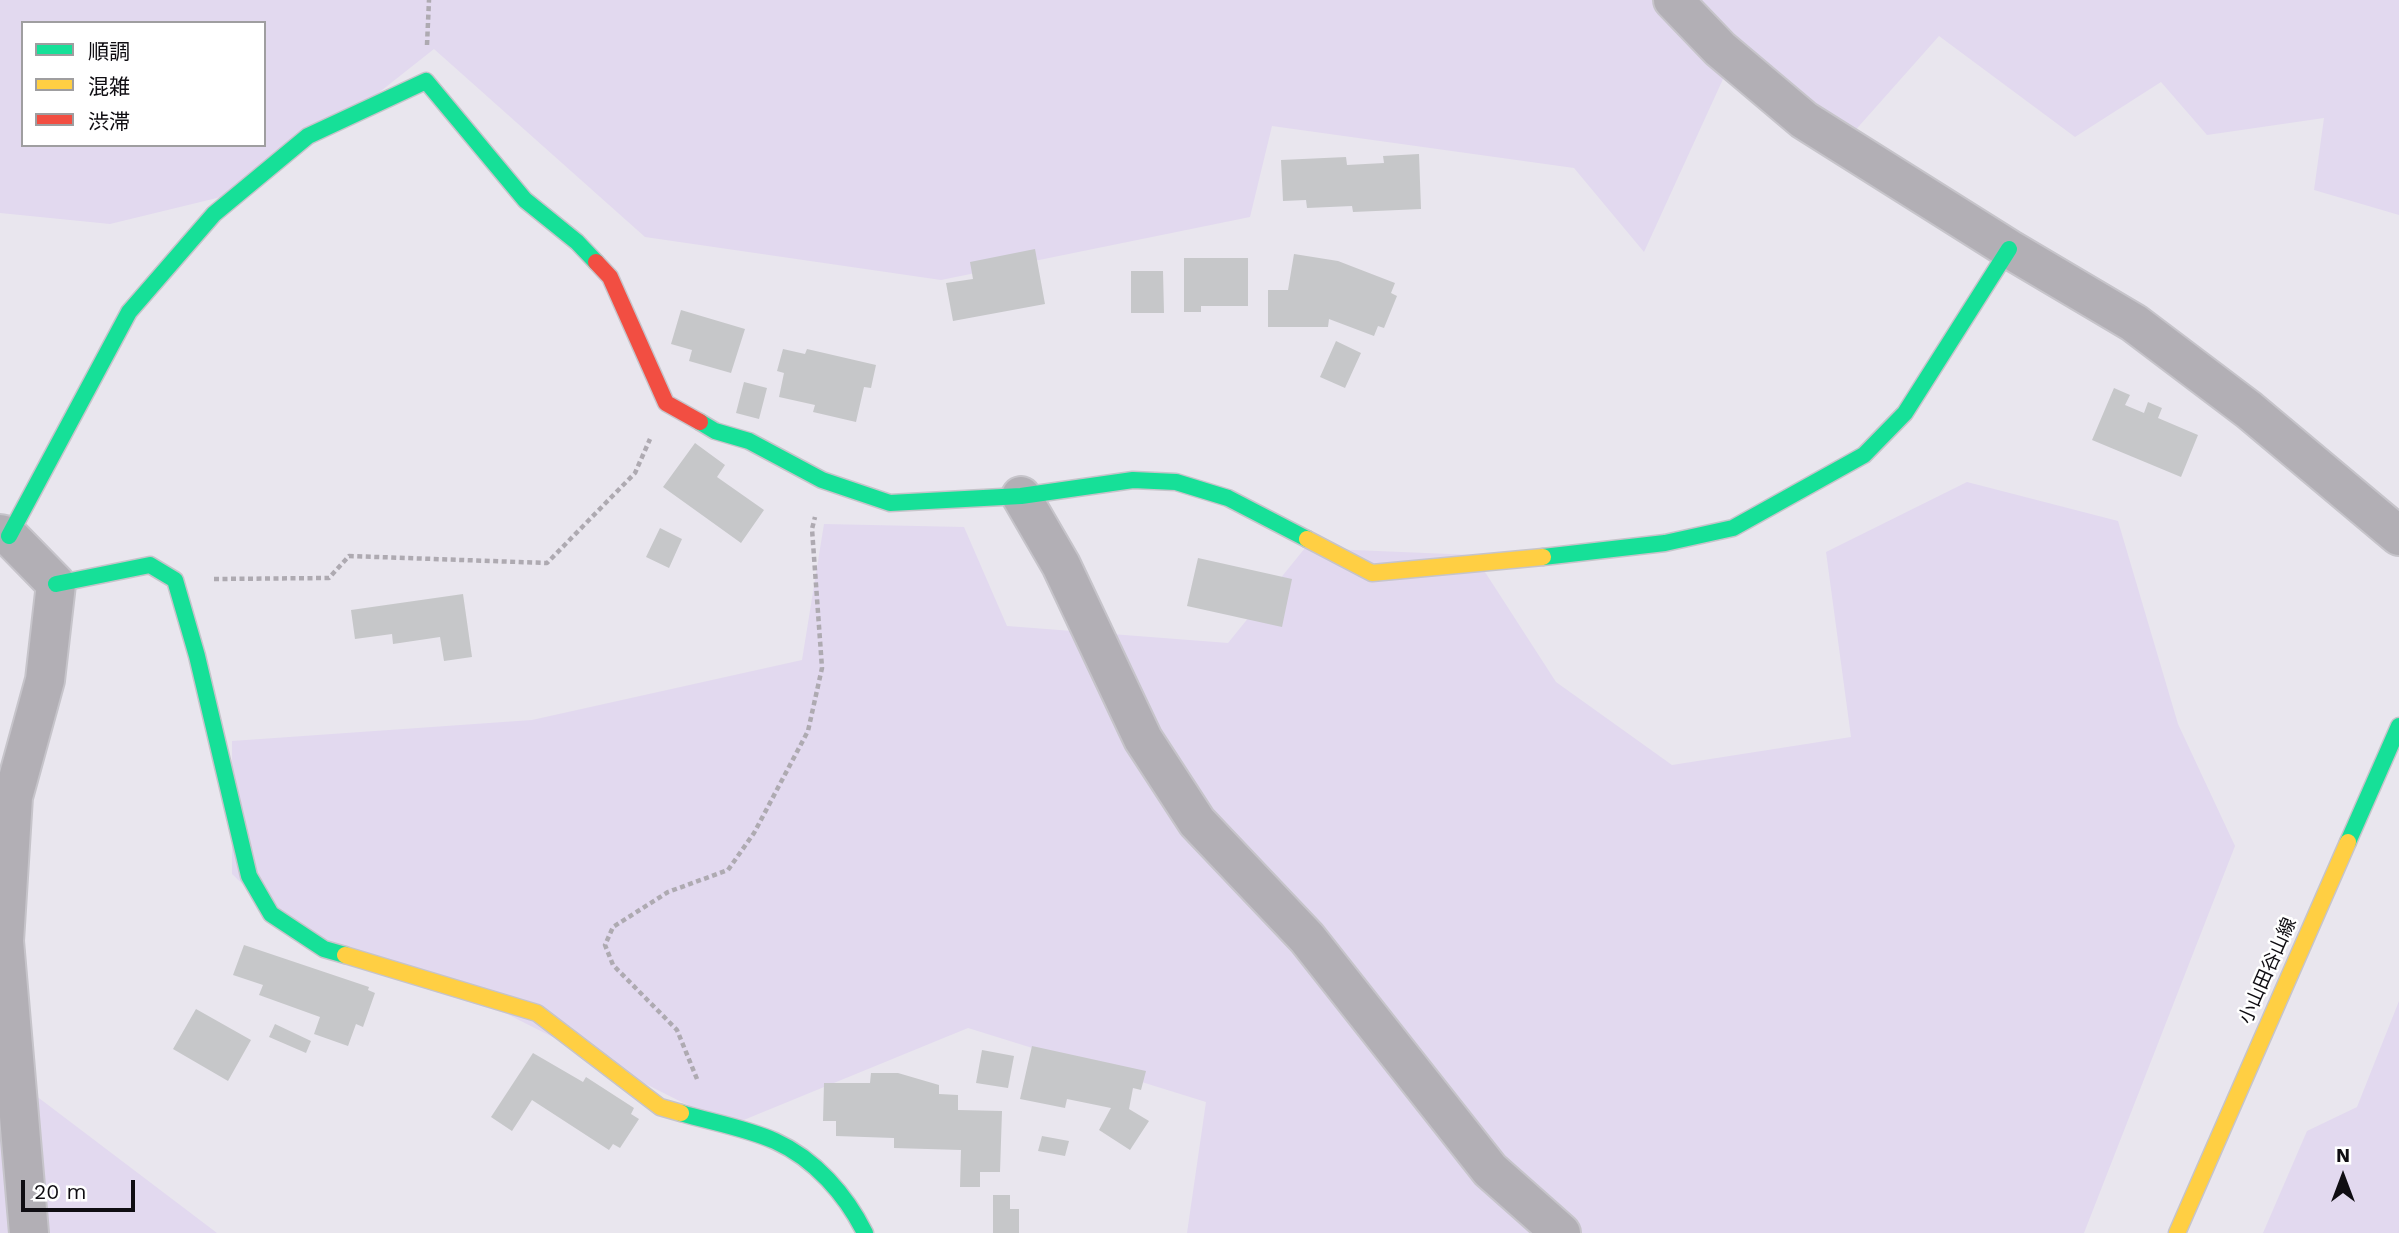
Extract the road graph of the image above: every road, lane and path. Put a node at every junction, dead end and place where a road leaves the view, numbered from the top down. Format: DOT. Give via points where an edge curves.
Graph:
graph roads {
  1 [pos="1673,0"];
  2 [pos="2009,249"];
  3 [pos="666,403"];
  4 [pos="822,480"];
  5 [pos="1021,496"];
  6 [pos="4,535"];
  7 [pos="2399,536"];
  8 [pos="175,580"];
  9 [pos="56,584"];
  10 [pos="2399,726"];
  11 [pos="715,1122"];
  12 [pos="29,1233"];
  13 [pos="864,1233"];
  14 [pos="1561,1233"];
  15 [pos="2176,1233"];
  1 -- 2 [label="street" via="1720,49 1804,120"];
  2 -- 5 [label="street" via="1925,385 1864,455 1733,528 1665,543 1371,573 1228,498 1176,482 1133,480"];
  2 -- 7 [label="street" via="2134,323"];
  3 -- 4 [label="street"];
  3 -- 6 [label="street" via="610,277 577,242 524,200 426,81 308,136 214,214 129,312"];
  3 -- 8 [label="path" via="635,473 547,563 349,556 329,578"];
  4 -- 5 [label="street" via="890,503"];
  4 -- 11 [label="path" via="813,529 822,668 808,731 754,832 728,870 668,892 613,927 605,945 613,965 677,1030"];
  5 -- 14 [label="street" via="1061,565 1143,739 1197,822 1307,937 1490,1170"];
  6 -- 9 [label="street"];
  8 -- 9 [label="street" via="150,565"];
  8 -- 11 [label="street" via="249,876 271,914 324,949 537,1013 660,1107"];
  9 -- 12 [label="street" via="45,680 13,797 4,941"];
  10 -- 15 [label="street, 小山田谷山線"];
  11 -- 13 [label="street" via="775,1141 817,1168 853,1209"];
}
